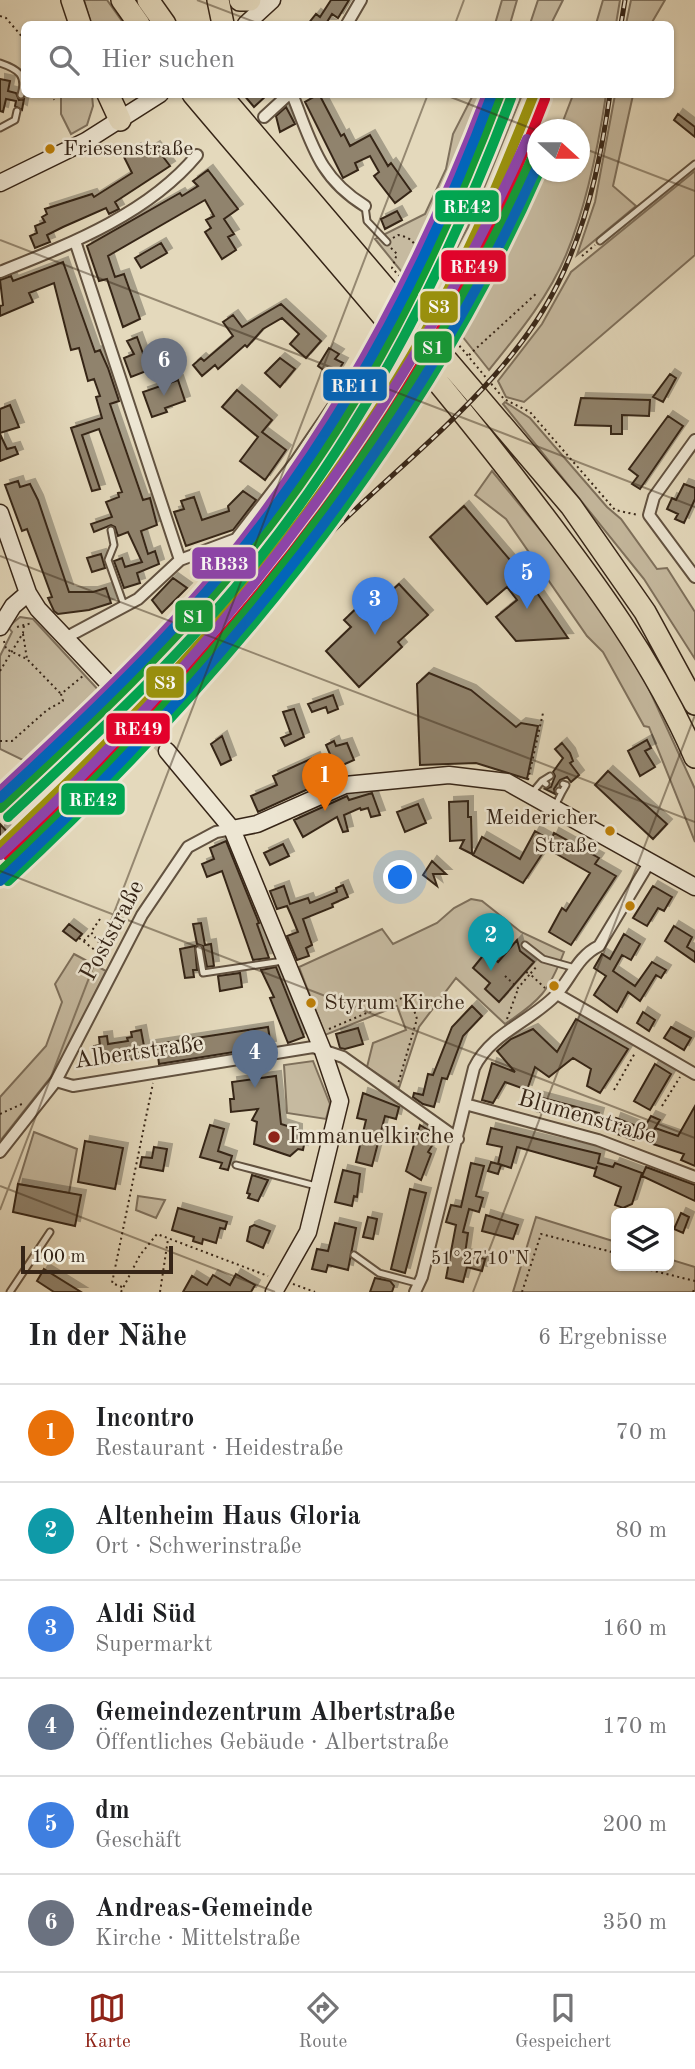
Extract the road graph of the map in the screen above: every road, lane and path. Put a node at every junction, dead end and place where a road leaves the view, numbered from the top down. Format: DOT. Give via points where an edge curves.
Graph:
graph roads {
  1 [pos="72,0"];
  2 [pos="122,0"];
  3 [pos="148,0"];
  4 [pos="218,0"];
  5 [pos="240,0"];
  6 [pos="250,0"];
  7 [pos="272,0"];
  8 [pos="361,0"];
  9 [pos="0,16"];
  10 [pos="79,21"];
  11 [pos="137,21"];
  12 [pos="163,21"];
  13 [pos="222,21"];
  14 [pos="249,21"];
  15 [pos="349,21"];
  16 [pos="21,36"];
  17 [pos="0,63"];
  18 [pos="21,74"];
  19 [pos="110,98"];
  20 [pos="154,98"];
  21 [pos="196,98"];
  22 [pos="223,98"];
  23 [pos="285,98"];
  24 [pos="292,98"];
  25 [pos="18,111"];
  26 [pos="264,117"];
  27 [pos="120,120"];
  28 [pos="0,128"];
  29 [pos="197,155"];
  30 [pos="695,164"];
  31 [pos="0,183"];
  32 [pos="365,206"];
  33 [pos="75,241"];
  34 [pos="387,242"];
  35 [pos="600,242"];
  36 [pos="582,256"];
  37 [pos="0,272"];
  38 [pos="538,292"];
  39 [pos="469,356"];
  40 [pos="356,373"];
  41 [pos="695,440"];
  42 [pos="0,513"];
  43 [pos="649,515"];
  44 [pos="111,530"];
  45 [pos="180,560"];
  46 [pos="691,565"];
  47 [pos="695,577"];
  48 [pos="28,593"];
  49 [pos="125,608"];
  50 [pos="50,623"];
  51 [pos="24,625"];
  52 [pos="3,628"];
  53 [pos="23,633"];
  54 [pos="67,637"];
  55 [pos="10,652"];
  56 [pos="27,659"];
  57 [pos="0,671"];
  58 [pos="85,673"];
  59 [pos="110,685"];
  60 [pos="61,694"];
  61 [pos="695,704"];
  62 [pos="543,713"];
  63 [pos="0,741"];
  64 [pos="167,751"];
  65 [pos="695,757"];
  66 [pos="550,776"];
  67 [pos="563,784"];
  68 [pos="528,794"];
  69 [pos="554,809"];
  70 [pos="232,828"];
  71 [pos="1,848"];
  72 [pos="11,858"];
  73 [pos="649,863"];
  74 [pos="695,887"];
  75 [pos="100,919"];
  76 [pos="91,932"];
  77 [pos="79,937"];
  78 [pos="84,941"];
  79 [pos="525,945"];
  80 [pos="199,949"];
  81 [pos="543,959"];
  82 [pos="286,961"];
  83 [pos="575,968"];
  84 [pos="526,972"];
  85 [pos="530,974"];
  86 [pos="505,976"];
  87 [pos="518,988"];
  88 [pos="555,995"];
  89 [pos="316,1034"];
  90 [pos="502,1035"];
  91 [pos="640,1043"];
  92 [pos="323,1051"];
  93 [pos="690,1071"];
  94 [pos="155,1073"];
  95 [pos="56,1081"];
  96 [pos="614,1090"];
  97 [pos="394,1095"];
  98 [pos="40,1104"];
  99 [pos="465,1104"];
  100 [pos="662,1106"];
  101 [pos="0,1114"];
  102 [pos="458,1139"];
  103 [pos="0,1152"];
  104 [pos="236,1165"];
  105 [pos="695,1177"];
  106 [pos="319,1187"];
  107 [pos="50,1232"];
  108 [pos="168,1238"];
  109 [pos="611,1252"];
  110 [pos="354,1255"];
  111 [pos="654,1271"];
  112 [pos="695,1281"];
  113 [pos="278,1287"];
  114 [pos="695,1287"];
  115 [pos="123,1288"];
  116 [pos="417,1288"];
  117 [pos="10,1292"];
  118 [pos="121,1292"];
  119 [pos="160,1292"];
  120 [pos="315,1292"];
  121 [pos="522,1292"];
  122 [pos="693,1292"];
  1 -- 10 [label="highway"];
  2 -- 11 [label="highway"];
  3 -- 12 [label="highway"];
  4 -- 13 [label="highway"];
  5 -- 6 [label="highway"];
  7 -- 14 [label="street"];
  8 -- 15 [label="street"];
  9 -- 16 [label="path"];
  17 -- 18 [label="lane"];
  19 -- 27 [label="highway"];
  20 -- 27 [label="street"];
  21 -- 65 [label="highway" via="481,433 588,572 624,624"];
  22 -- 61 [label="highway" via="571,506 645,612"];
  23 -- 26 [label="street"];
  24 -- 32 [label="street" via="326,174 341,191"];
  25 -- 28 [label="lane" via="15,120"];
  27 -- 31 [label="street"];
  29 -- 33 [label="street" via="181,175"];
  30 -- 35 [label="lane"];
  32 -- 34 [label="lane" via="367,221"];
  33 -- 37 [label="street"];
  33 -- 45 [label="street"];
  34 -- 39 [label="path" via="397,254 392,268"];
  34 -- 40 [label="path, bridge" via="398,235 409,237 418,255"];
  35 -- 36 [label="path"];
  38 -- 39 [label="path"];
  39 -- 43 [label="path" via="504,399 530,412 615,510"];
  40 -- 45 [label="street" via="240,534"];
  41 -- 43 [label="street" via="654,497"];
  42 -- 48 [label="street"];
  43 -- 46 [label="street"];
  44 -- 49 [label="lane" via="114,545 108,560"];
  45 -- 49 [label="street"];
  46 -- 47 [label="street"];
  48 -- 50 [label="street"];
  48 -- 52 [label="street" via="13,606"];
  49 -- 54 [label="street"];
  50 -- 51 [label="path"];
  50 -- 54 [label="street"];
  51 -- 52 [label="path"];
  51 -- 53 [label="path"];
  52 -- 55 [label="path"];
  53 -- 55 [label="path"];
  53 -- 56 [label="path"];
  54 -- 59 [label="street"];
  55 -- 56 [label="path"];
  55 -- 57 [label="path"];
  56 -- 60 [label="path"];
  58 -- 60 [label="path"];
  60 -- 63 [label="path" via="63,701 55,708 12,741"];
  62 -- 68 [label="path"];
  64 -- 70 [label="street"];
  66 -- 68 [label="lane"];
  67 -- 69 [label="lane"];
  68 -- 69 [label="street"];
  68 -- 70 [label="street" via="507,782 463,775 367,782 345,785 257,824"];
  69 -- 73 [label="street"];
  70 -- 82 [label="street"];
  70 -- 95 [label="street, Poststraße" via="188,847 164,880"];
  71 -- 72 [label="path"];
  73 -- 74 [label="street"];
  73 -- 83 [label="street" via="599,946 586,952"];
  75 -- 76 [label="path"];
  76 -- 78 [label="path"];
  76 -- 78 [label="path" via="104,949 101,955"];
  77 -- 78 [label="path"];
  79 -- 81 [label="lane"];
  80 -- 82 [label="lane" via="203,974"];
  81 -- 83 [label="lane"];
  81 -- 85 [label="path"];
  82 -- 89 [label="street"];
  83 -- 88 [label="street"];
  84 -- 85 [label="path"];
  85 -- 87 [label="path"];
  85 -- 88 [label="path"];
  86 -- 87 [label="path"];
  87 -- 90 [label="path"];
  88 -- 90 [label="street"];
  88 -- 91 [label="street"];
  89 -- 92 [label="street"];
  89 -- 97 [label="path" via="409,995 417,1019"];
  90 -- 99 [label="street" via="481,1054"];
  91 -- 93 [label="street"];
  91 -- 96 [label="path"];
  92 -- 94 [label="street, Albertstraße" via="313,1047"];
  92 -- 97 [label="street, Albertstraße" via="344,1058"];
  92 -- 106 [label="street" via="340,1101"];
  93 -- 100 [label="path"];
  94 -- 95 [label="street, Albertstraße" via="73,1086"];
  94 -- 115 [label="path" via="112,1283"];
  95 -- 98 [label="street, Albertstraße"];
  97 -- 102 [label="street, Albertstraße"];
  98 -- 101 [label="path" via="27,1102"];
  98 -- 103 [label="street, Albertstraße"];
  99 -- 102 [label="street"];
  99 -- 105 [label="street, Blumenstraße" via="598,1140"];
  102 -- 116 [label="street"];
  104 -- 106 [label="lane"];
  106 -- 113 [label="street" via="308,1232"];
  107 -- 117 [label="lane"];
  108 -- 113 [label="path"];
  108 -- 115 [label="path" via="157,1234"];
  108 -- 119 [label="path"];
  109 -- 121 [label="path" via="541,1234"];
  110 -- 116 [label="lane" via="380,1273"];
  111 -- 112 [label="path"];
  113 -- 120 [label="path"];
  114 -- 122 [label="path"];
  115 -- 118 [label="path"];
}
